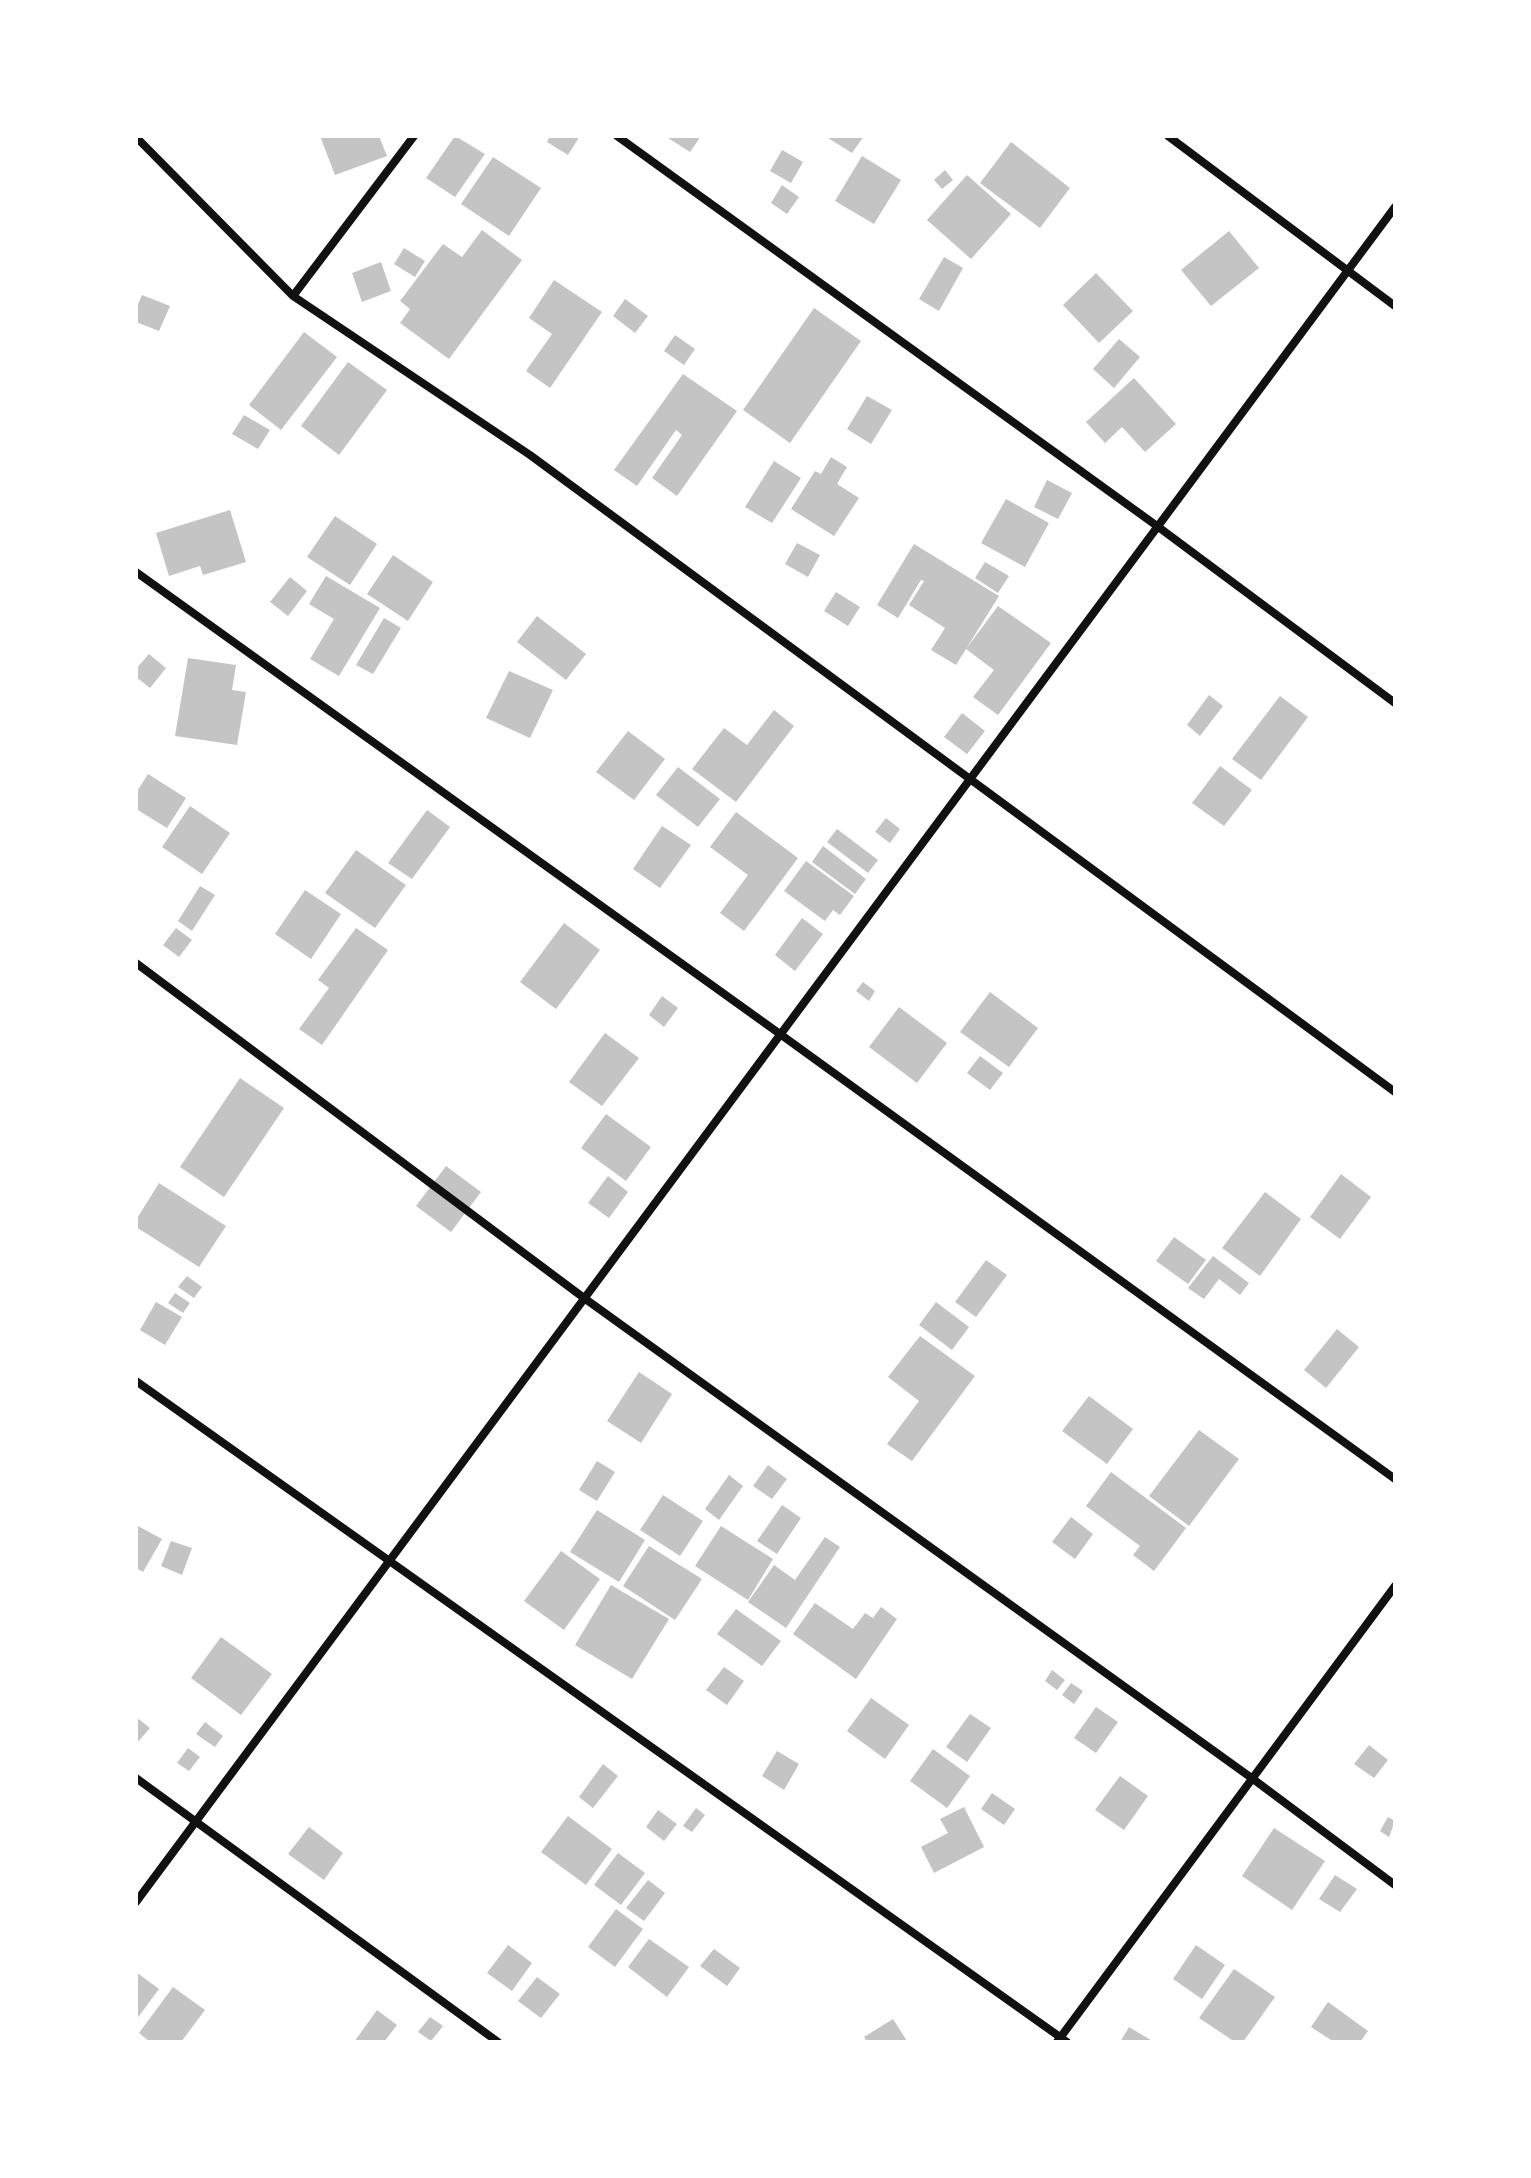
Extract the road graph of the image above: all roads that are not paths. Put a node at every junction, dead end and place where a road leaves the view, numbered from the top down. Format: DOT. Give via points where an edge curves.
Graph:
graph roads {
  1 [pos="414,136"];
  2 [pos="617,136"];
  3 [pos="1168,136"];
  4 [pos="136,137"];
  5 [pos="1395,207"];
  6 [pos="1347,270"];
  7 [pos="293,296"];
  8 [pos="1395,306"];
  9 [pos="1157,526"];
  10 [pos="136,572"];
  11 [pos="1395,703"];
  12 [pos="969,780"];
  13 [pos="136,963"];
  14 [pos="780,1034"];
  15 [pos="1395,1092"];
  16 [pos="584,1298"];
  17 [pos="136,1381"];
  18 [pos="1395,1479"];
  19 [pos="390,1560"];
  20 [pos="1395,1586"];
  21 [pos="136,1778"];
  22 [pos="1253,1779"];
  23 [pos="196,1822"];
  24 [pos="1395,1885"];
  25 [pos="136,1902"];
  26 [pos="1062,2040"];
  27 [pos="498,2042"];
  1 -- 7 [label="street"];
  2 -- 9 [label="street"];
  3 -- 6 [label="street"];
  4 -- 7 [label="street"];
  5 -- 6 [label="street"];
  6 -- 8 [label="street"];
  6 -- 9 [label="street"];
  7 -- 12 [label="street" via="530,455"];
  9 -- 11 [label="street"];
  9 -- 12 [label="street"];
  10 -- 14 [label="street"];
  12 -- 14 [label="street"];
  12 -- 15 [label="street"];
  13 -- 16 [label="street"];
  14 -- 16 [label="street"];
  14 -- 18 [label="street"];
  16 -- 19 [label="street"];
  16 -- 22 [label="street"];
  17 -- 19 [label="street"];
  19 -- 23 [label="street"];
  19 -- 26 [label="street"];
  20 -- 22 [label="street"];
  21 -- 23 [label="street"];
  22 -- 24 [label="street"];
  22 -- 26 [label="street"];
  23 -- 25 [label="street"];
  23 -- 27 [label="street"];
}
